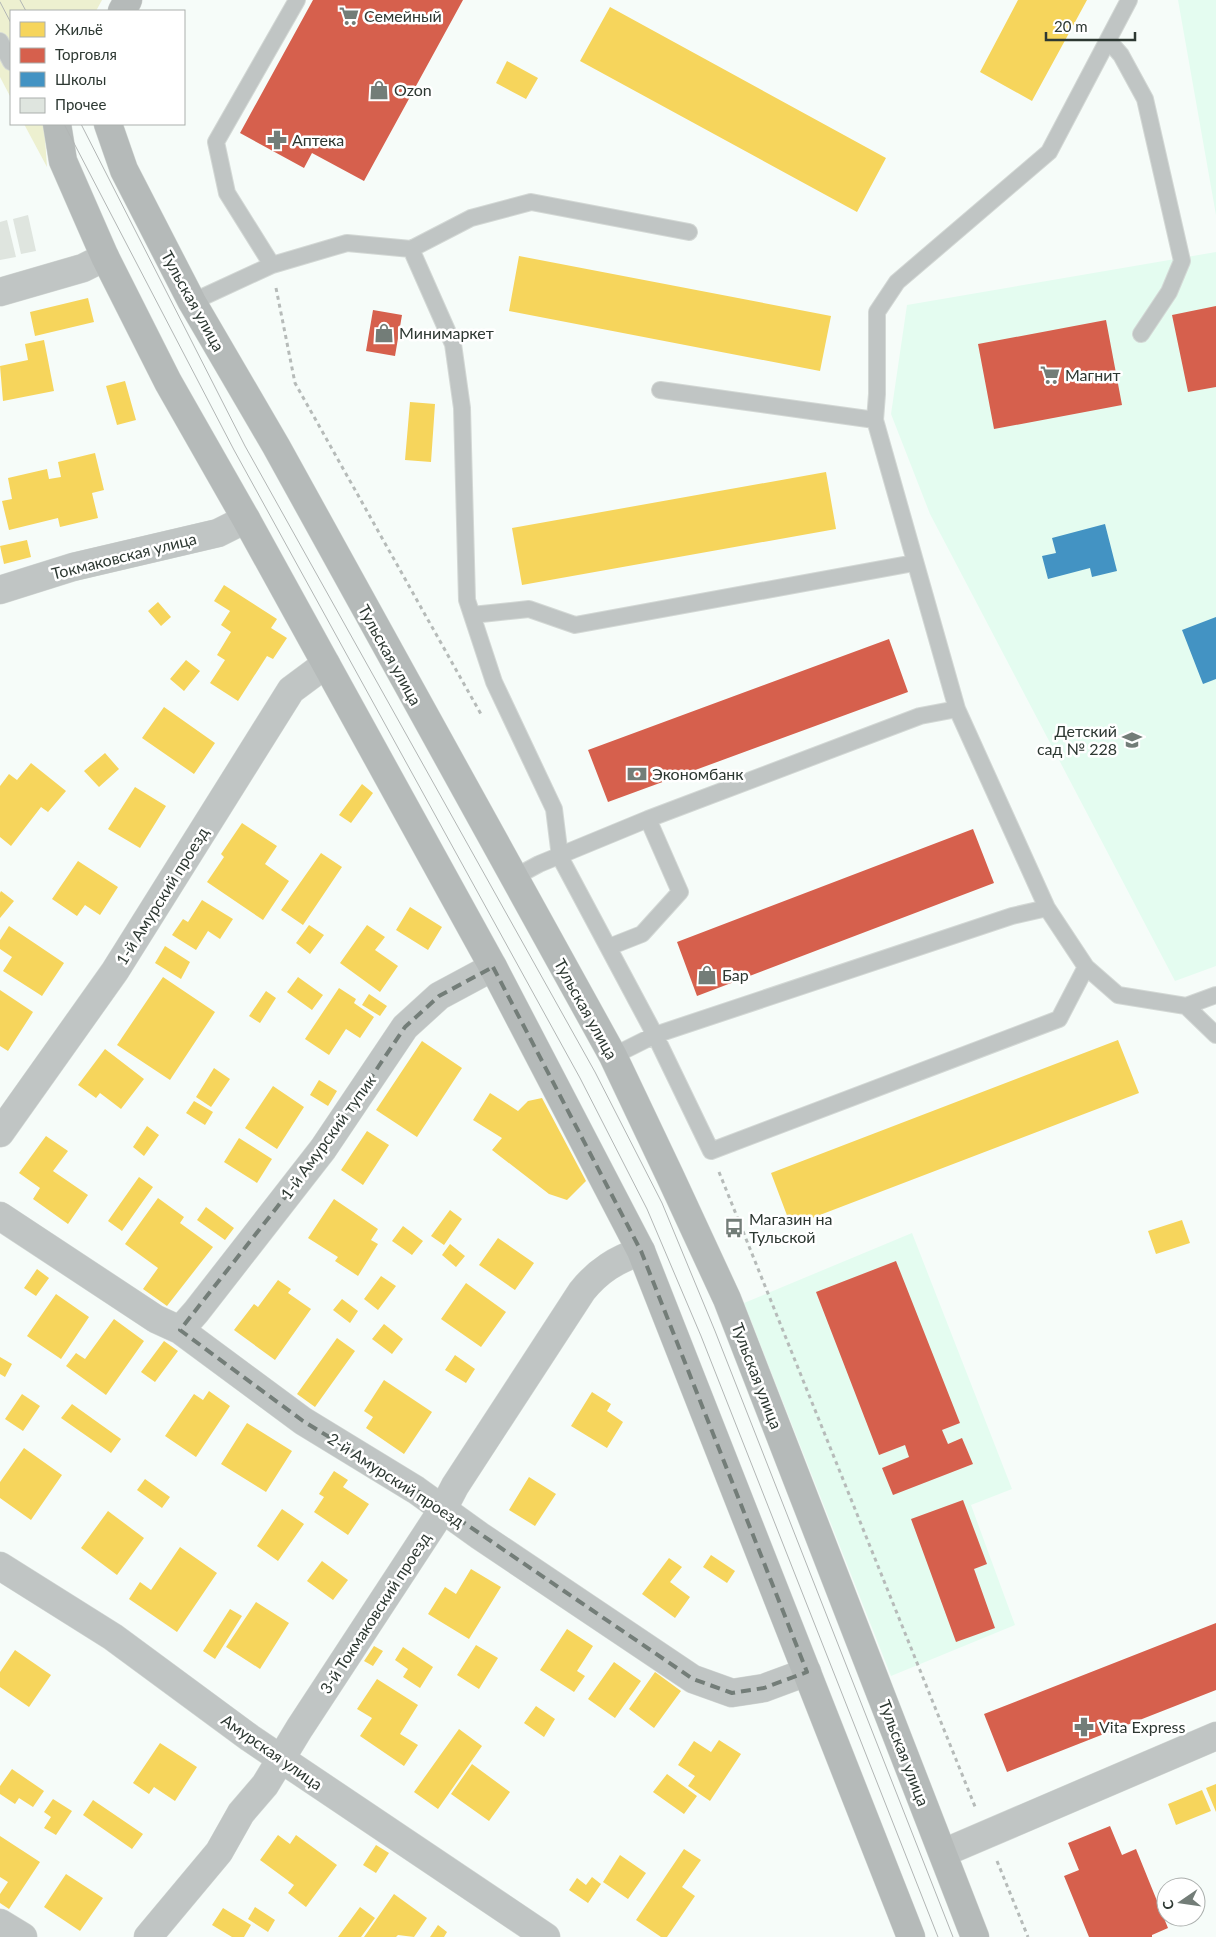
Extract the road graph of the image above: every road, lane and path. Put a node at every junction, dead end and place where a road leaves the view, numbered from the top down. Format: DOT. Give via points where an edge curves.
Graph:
graph roads {
  1 [pos="297,0"];
  2 [pos="1129,0"];
  3 [pos="1108,40"];
  4 [pos="0,41"];
  5 [pos="10,60"];
  6 [pos="57,125"];
  7 [pos="108,125"];
  8 [pos="689,232"];
  9 [pos="411,249"];
  10 [pos="105,257"];
  11 [pos="272,265"];
  12 [pos="0,292"];
  13 [pos="192,302"];
  14 [pos="1141,334"];
  15 [pos="660,390"];
  16 [pos="875,420"];
  17 [pos="246,519"];
  18 [pos="914,563"];
  19 [pos="0,590"];
  20 [pos="472,615"];
  21 [pos="326,664"];
  22 [pos="957,709"];
  23 [pos="484,720"];
  24 [pos="648,819"];
  25 [pos="560,857"];
  26 [pos="513,878"];
  27 [pos="1047,908"];
  28 [pos="610,947"];
  29 [pos="493,967"];
  30 [pos="1086,967"];
  31 [pos="1216,995"];
  32 [pos="1186,1006"];
  33 [pos="655,1035"];
  34 [pos="1216,1035"];
  35 [pos="613,1056"];
  36 [pos="0,1133"];
  37 [pos="711,1151"];
  38 [pos="0,1216"];
  39 [pos="641,1250"];
  40 [pos="180,1330"];
  41 [pos="442,1509"];
  42 [pos="0,1566"];
  43 [pos="807,1672"];
  44 [pos="1216,1736"];
  45 [pos="283,1759"];
  46 [pos="987,1835"];
  47 [pos="943,1853"];
  48 [pos="0,1923"];
  49 [pos="23,1937"];
  50 [pos="148,1937"];
  51 [pos="546,1937"];
  52 [pos="912,1937"];
  53 [pos="975,1937"];
  54 [pos="1028,1937"];
  1 -- 11 [label="lane" via="216,142 227,193"];
  2 -- 3 [label="lane"];
  3 -- 14 [label="lane" via="1121,55 1145,100 1182,261 1169,292"];
  3 -- 16 [label="lane" via="1049,152 897,282 877,312"];
  4 -- 5 [label="lane"];
  6 -- 10 [label="street" via="63,160"];
  7 -- 13 [label="street, Тульская улица" via="124,170"];
  8 -- 9 [label="lane" via="531,202 470,218"];
  9 -- 11 [label="lane" via="347,243"];
  9 -- 20 [label="lane" via="453,344 462,408 467,600"];
  10 -- 12 [label="street" via="84,268"];
  10 -- 17 [label="street" via="168,382"];
  11 -- 13 [label="lane"];
  11 -- 23 [label="path" via="295,383"];
  13 -- 26 [label="street, Тульская улица" via="276,446"];
  15 -- 16 [label="lane"];
  16 -- 18 [label="lane"];
  17 -- 19 [label="street, Токмаковская улица" via="218,533 73,567"];
  17 -- 21 [label="street"];
  18 -- 20 [label="lane" via="575,625 529,609"];
  18 -- 22 [label="lane"];
  20 -- 25 [label="lane" via="494,682 554,809"];
  21 -- 29 [label="street"];
  21 -- 36 [label="street, 1-й Амурский проезд" via="291,690 115,971"];
  22 -- 24 [label="lane" via="920,716"];
  22 -- 27 [label="lane"];
  24 -- 25 [label="lane"];
  24 -- 28 [label="lane" via="680,892 642,934"];
  25 -- 26 [label="lane"];
  25 -- 28 [label="lane"];
  26 -- 35 [label="street, Тульская улица"];
  27 -- 30 [label="lane"];
  27 -- 33 [label="lane" via="1012,916"];
  28 -- 33 [label="lane"];
  29 -- 39 [label="street"];
  29 -- 40 [label="street, 1-й Амурский тупик" via="439,996 405,1027 323,1148"];
  30 -- 32 [label="lane" via="1118,995"];
  30 -- 37 [label="lane" via="1059,1020"];
  31 -- 32 [label="lane"];
  32 -- 34 [label="lane"];
  33 -- 35 [label="lane"];
  33 -- 37 [label="lane"];
  35 -- 47 [label="street, Тульская улица" via="727,1300"];
  37 -- 46 [label="path"];
  38 -- 40 [label="street, 2-й Амурский проезд" via="156,1319"];
  39 -- 41 [label="street, 3-й Токмаковский проезд" via="596,1274 582,1291"];
  39 -- 43 [label="street"];
  40 -- 41 [label="street, 2-й Амурский проезд" via="303,1421"];
  41 -- 43 [label="street, 2-й Амурский проезд" via="693,1679 732,1693 764,1688"];
  41 -- 45 [label="street, 3-й Токмаковский проезд" via="299,1729"];
  42 -- 45 [label="street, Амурская улица" via="113,1637"];
  43 -- 52 [label="street"];
  44 -- 46 [label="street"];
  45 -- 50 [label="street, 3-й Токмаковский проезд" via="241,1813 219,1852"];
  45 -- 51 [label="street, Амурская улица"];
  46 -- 47 [label="street"];
  46 -- 54 [label="path"];
  47 -- 53 [label="street, Тульская улица"];
  48 -- 49 [label="street"];
}
